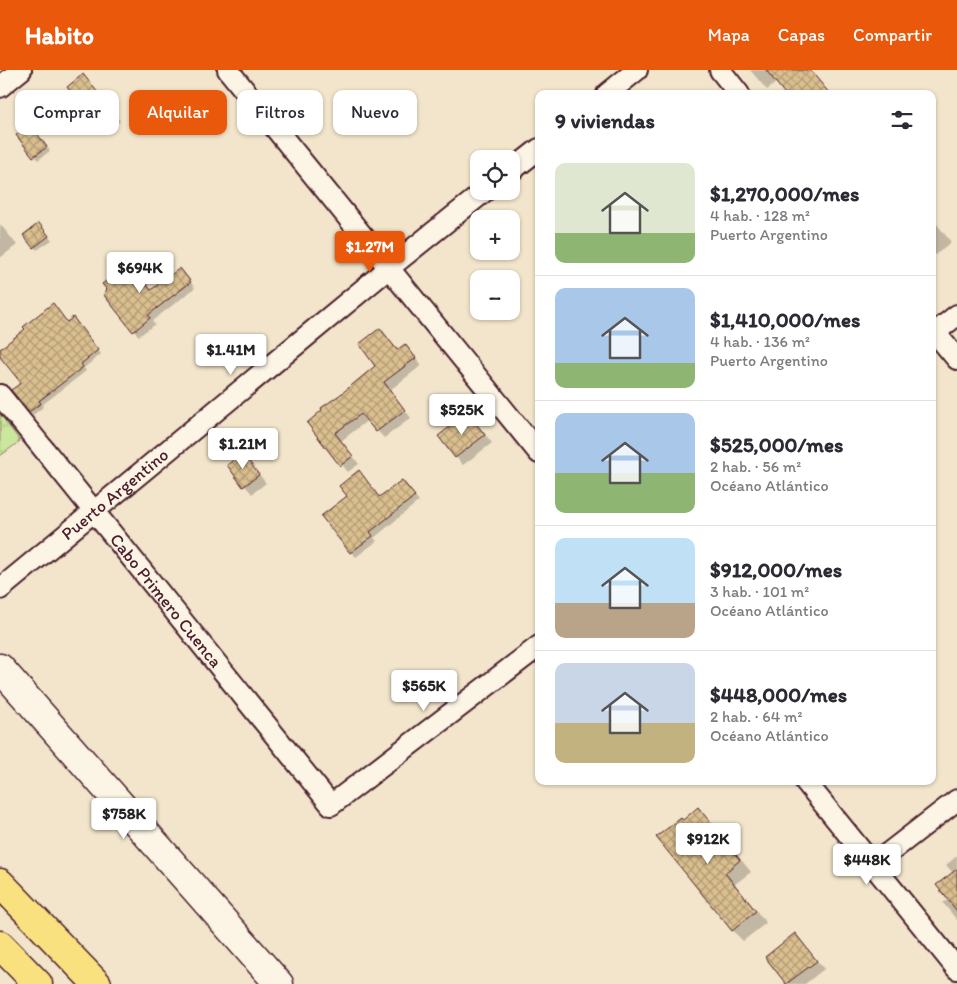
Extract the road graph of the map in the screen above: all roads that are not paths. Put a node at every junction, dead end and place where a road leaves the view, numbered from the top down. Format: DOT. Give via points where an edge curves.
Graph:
graph roads {
  1 [pos="21,70"];
  2 [pos="228,70"];
  3 [pos="637,70"];
  4 [pos="720,70"];
  5 [pos="0,87"];
  6 [pos="612,90"];
  7 [pos="736,90"];
  8 [pos="535,151"];
  9 [pos="520,163"];
  10 [pos="474,200"];
  11 [pos="389,268"];
  12 [pos="957,315"];
  13 [pos="936,331"];
  14 [pos="936,334"];
  15 [pos="957,360"];
  16 [pos="0,395"];
  17 [pos="535,448"];
  18 [pos="94,512"];
  19 [pos="0,589"];
  20 [pos="535,649"];
  21 [pos="0,668"];
  22 [pos="808,785"];
  23 [pos="957,800"];
  24 [pos="873,865"];
  25 [pos="0,883"];
  26 [pos="0,945"];
  27 [pos="957,969"];
  28 [pos="38,984"];
  29 [pos="98,984"];
  30 [pos="279,984"];
  1 -- 5 [label="street"];
  2 -- 11 [label="street"];
  3 -- 6 [label="street"];
  4 -- 7 [label="street"];
  8 -- 9 [label="street"];
  10 -- 11 [label="street, Puerto Argentino"];
  11 -- 17 [label="street"];
  11 -- 18 [label="street, Puerto Argentino"];
  12 -- 13 [label="street"];
  14 -- 15 [label="street"];
  16 -- 18 [label="street, Cabo Primero Cuenca"];
  18 -- 19 [label="street, Puerto Argentino"];
  18 -- 20 [label="street, Cabo Primero Cuenca" via="331,805"];
  21 -- 30 [label="main road"];
  22 -- 24 [label="street"];
  23 -- 24 [label="street"];
  24 -- 27 [label="street"];
  25 -- 29 [label="highway"];
  26 -- 28 [label="highway"];
}
